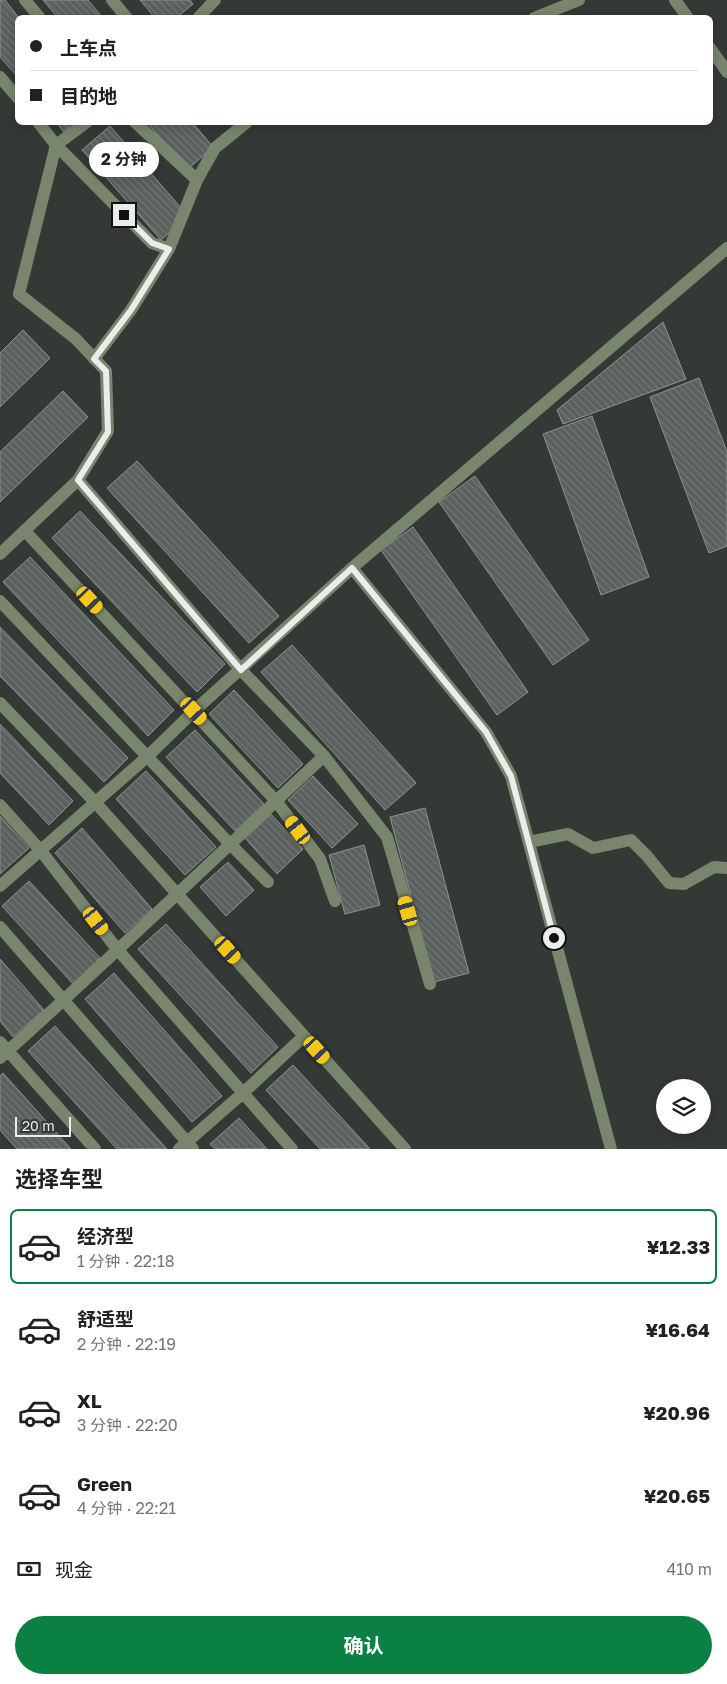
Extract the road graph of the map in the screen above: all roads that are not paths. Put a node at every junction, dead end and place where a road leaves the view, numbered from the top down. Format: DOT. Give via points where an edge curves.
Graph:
graph roads {
  1 [pos="25,0"];
  2 [pos="112,0"];
  3 [pos="579,0"];
  4 [pos="675,0"];
  5 [pos="38,15"];
  6 [pos="124,15"];
  7 [pos="542,15"];
  8 [pos="686,15"];
  9 [pos="713,52"];
  10 [pos="727,72"];
  11 [pos="0,77"];
  12 [pos="15,94"];
  13 [pos="40,125"];
  14 [pos="83,125"];
  15 [pos="138,125"];
  16 [pos="243,125"];
  17 [pos="56,145"];
  18 [pos="197,180"];
  19 [pos="727,248"];
  20 [pos="169,249"];
  21 [pos="94,359"];
  22 [pos="78,480"];
  23 [pos="25,531"];
  24 [pos="0,554"];
  25 [pos="352,568"];
  26 [pos="0,601"];
  27 [pos="241,670"];
  28 [pos="0,704"];
  29 [pos="194,711"];
  30 [pos="148,756"];
  31 [pos="324,756"];
  32 [pos="276,801"];
  33 [pos="95,802"];
  34 [pos="0,805"];
  35 [pos="528,842"];
  36 [pos="230,844"];
  37 [pos="41,851"];
  38 [pos="727,868"];
  39 [pos="268,882"];
  40 [pos="0,886"];
  41 [pos="177,893"];
  42 [pos="335,900"];
  43 [pos="0,927"];
  44 [pos="117,949"];
  45 [pos="430,984"];
  46 [pos="64,1001"];
  47 [pos="304,1036"];
  48 [pos="3,1050"];
  49 [pos="243,1093"];
  50 [pos="187,1147"];
  51 [pos="95,1149"];
  52 [pos="292,1149"];
  53 [pos="405,1149"];
  54 [pos="611,1149"];
  1 -- 5 [label="street"];
  2 -- 6 [label="street"];
  3 -- 7 [label="street"];
  4 -- 8 [label="street"];
  9 -- 10 [label="street"];
  11 -- 12 [label="street"];
  13 -- 17 [label="street"];
  14 -- 17 [label="street"];
  15 -- 18 [label="street"];
  16 -- 18 [label="street" via="215,148"];
  17 -- 20 [label="street" via="152,243"];
  17 -- 21 [label="street" via="19,294 76,339"];
  18 -- 20 [label="street"];
  19 -- 25 [label="street"];
  20 -- 21 [label="street" via="131,310"];
  21 -- 22 [label="street" via="106,371 108,432"];
  22 -- 23 [label="street"];
  22 -- 27 [label="street"];
  23 -- 24 [label="street"];
  23 -- 29 [label="street"];
  25 -- 27 [label="street"];
  25 -- 35 [label="street" via="486,732 511,776"];
  26 -- 30 [label="street"];
  27 -- 29 [label="street"];
  27 -- 31 [label="street"];
  28 -- 33 [label="street"];
  29 -- 30 [label="street"];
  29 -- 32 [label="street"];
  30 -- 33 [label="street"];
  30 -- 36 [label="street"];
  31 -- 32 [label="street"];
  31 -- 45 [label="street" via="387,838"];
  32 -- 36 [label="street"];
  32 -- 42 [label="street" via="320,859"];
  33 -- 37 [label="street"];
  33 -- 41 [label="street"];
  34 -- 37 [label="street"];
  35 -- 38 [label="street" via="568,834 593,848 631,840 669,883 684,884 714,867"];
  35 -- 54 [label="street"];
  36 -- 39 [label="street"];
  36 -- 41 [label="street"];
  37 -- 40 [label="street"];
  37 -- 44 [label="street"];
  41 -- 44 [label="street"];
  41 -- 47 [label="street"];
  43 -- 46 [label="street"];
  44 -- 46 [label="street"];
  44 -- 49 [label="street"];
  46 -- 48 [label="street"];
  46 -- 50 [label="street"];
  47 -- 49 [label="street"];
  47 -- 53 [label="street"];
  48 -- 51 [label="street"];
  49 -- 50 [label="street"];
  49 -- 52 [label="street"];
}
